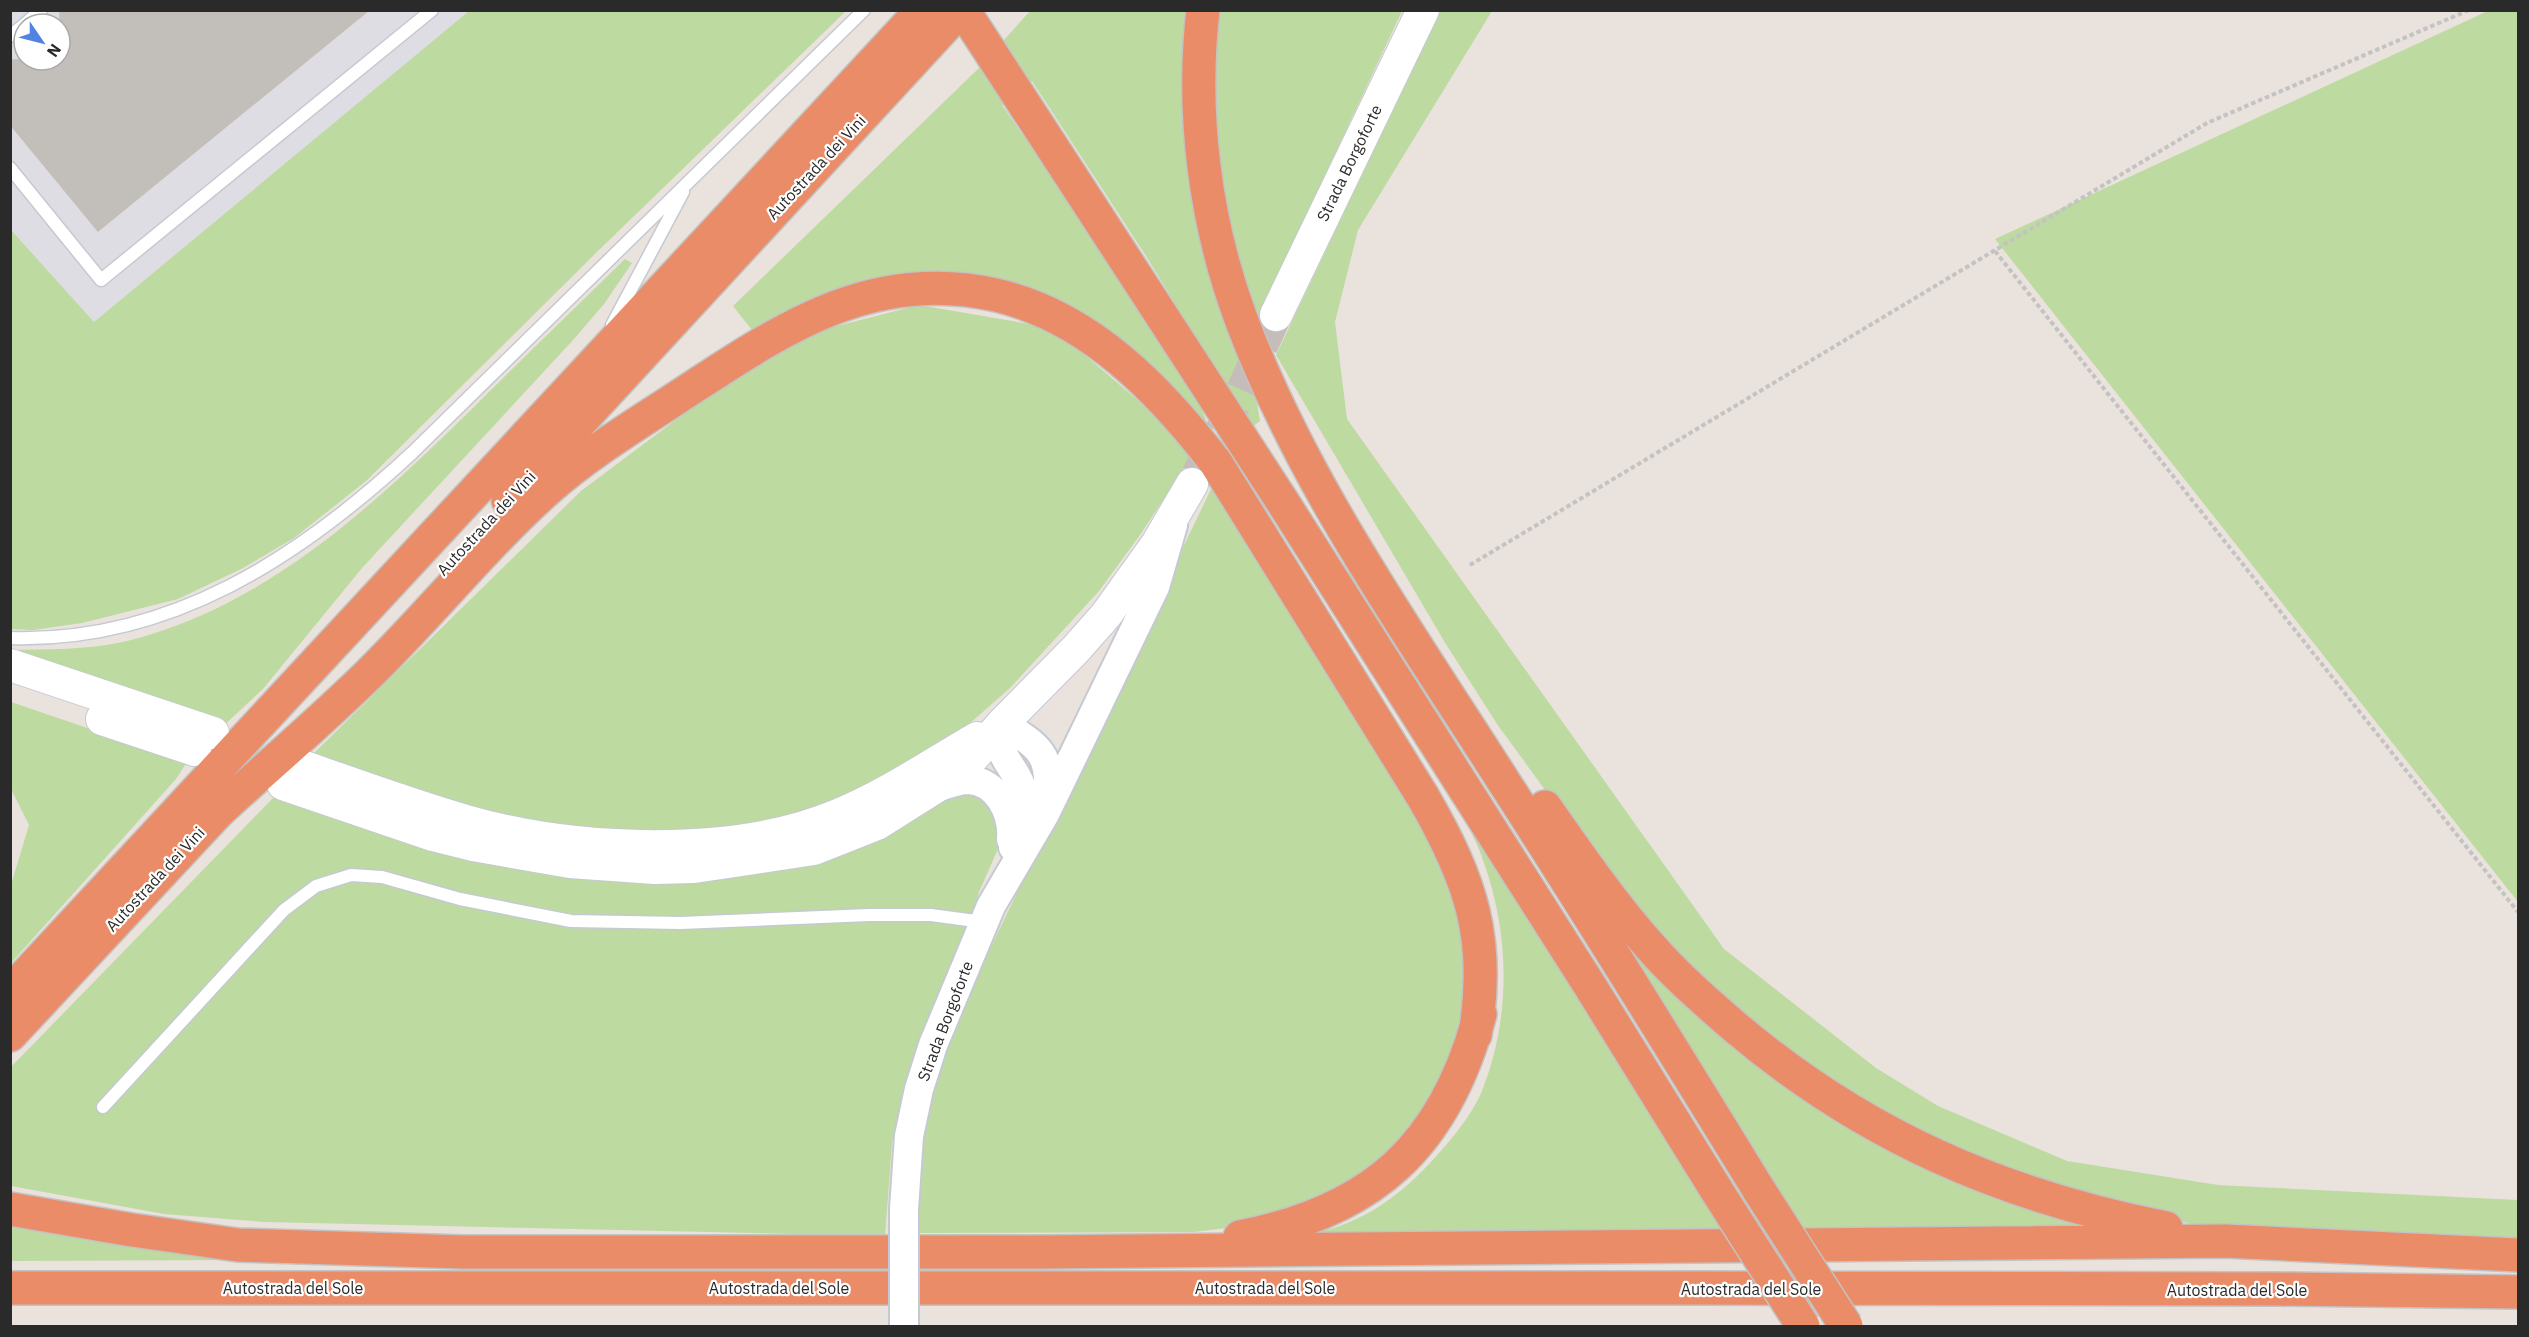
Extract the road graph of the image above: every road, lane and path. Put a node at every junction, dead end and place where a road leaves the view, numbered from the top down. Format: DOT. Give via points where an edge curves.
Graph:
graph roads {
  1 [pos="432,10"];
  2 [pos="864,10"];
  3 [pos="922,10"];
  4 [pos="962,10"];
  5 [pos="1203,10"];
  6 [pos="1423,10"];
  7 [pos="2469,10"];
  8 [pos="10,168"];
  9 [pos="689,181"];
  10 [pos="1995,250"];
  11 [pos="1276,315"];
  12 [pos="587,372"];
  13 [pos="1315,476"];
  14 [pos="1192,484"];
  15 [pos="1284,504"];
  16 [pos="1176,513"];
  17 [pos="1470,565"];
  18 [pos="10,638"];
  19 [pos="10,665"];
  20 [pos="10,687"];
  21 [pos="1002,724"];
  22 [pos="936,788"];
  23 [pos="217,813"];
  24 [pos="1045,814"];
  25 [pos="2518,912"];
  26 [pos="988,914"];
  27 [pos="10,992"];
  28 [pos="10,1035"];
  29 [pos="1475,1035"];
  30 [pos="103,1107"];
  31 [pos="10,1209"];
  32 [pos="2225,1241"];
  33 [pos="1041,1252"];
  34 [pos="2518,1255"];
  35 [pos="10,1288"];
  36 [pos="2518,1292"];
  37 [pos="904,1326"];
  38 [pos="1803,1326"];
  39 [pos="1846,1326"];
  1 -- 8 [label="lane" via="101,280"];
  2 -- 9 [label="lane"];
  3 -- 12 [label="highway, Autostrada dei Vini"];
  4 -- 15 [label="highway"];
  4 -- 23 [label="highway, Autostrada dei Vini"];
  5 -- 13 [label="highway" via="1199,81 1202,150 1211,211 1243,325"];
  6 -- 11 [label="main road, Strada Borgoforte"];
  7 -- 10 [label="path" via="2207,123"];
  9 -- 12 [label="lane"];
  9 -- 18 [label="lane" via="412,453 302,544 240,582 136,623 80,636"];
  10 -- 17 [label="path"];
  10 -- 25 [label="path"];
  12 -- 27 [label="highway, Autostrada dei Vini"];
  13 -- 32 [label="highway" via="1378,554 1499,741 1604,889 1680,977 1760,1048 1831,1100 1962,1168 2087,1211"];
  13 -- 39 [label="highway, bridge" via="1377,582"];
  14 -- 16 [label="main road"];
  15 -- 29 [label="highway" via="1339,623 1398,722 1471,864 1483,905 1489,956"];
  15 -- 38 [label="highway, bridge"];
  16 -- 21 [label="main road" via="1106,615"];
  16 -- 24 [label="street, Strada Borgoforte" via="1155,587"];
  19 -- 20 [label="main road" via="204,742"];
  21 -- 22 [label="main road" via="961,771"];
  21 -- 22 [label="street" via="1001,751 1021,786 1023,813 1021,828 1000,879 1011,831 1000,798 971,780"];
  21 -- 22 [label="main road" via="838,816 779,833 703,844 628,845 524,833 293,775 433,835 570,862 655,868 730,863 814,849 877,824"];
  21 -- 24 [label="street" via="1039,748 1045,760 1049,787"];
  23 -- 28 [label="highway, Autostrada dei Vini"];
  23 -- 29 [label="highway" via="370,673 550,487 617,436 774,334 846,303 876,295 936,289 994,295 1051,313 1101,345 1148,385 1216,463 1424,797 1456,858 1472,905 1480,946 1481,984"];
  24 -- 26 [label="street, Strada Borgoforte"];
  26 -- 30 [label="lane" via="681,923 571,921 460,899 382,877 351,876 316,886 284,910"];
  26 -- 37 [label="street, Strada Borgoforte, bridge" via="933,1045 909,1136 904,1209"];
  29 -- 33 [label="highway" via="1461,1074 1421,1138 1373,1187 1346,1203 1306,1221 1241,1237 1147,1241"];
  31 -- 33 [label="highway" via="185,1238 288,1248 464,1252"];
  32 -- 33 [label="highway"];
  32 -- 34 [label="highway"];
  35 -- 36 [label="highway, Autostrada del Sole"];
}
